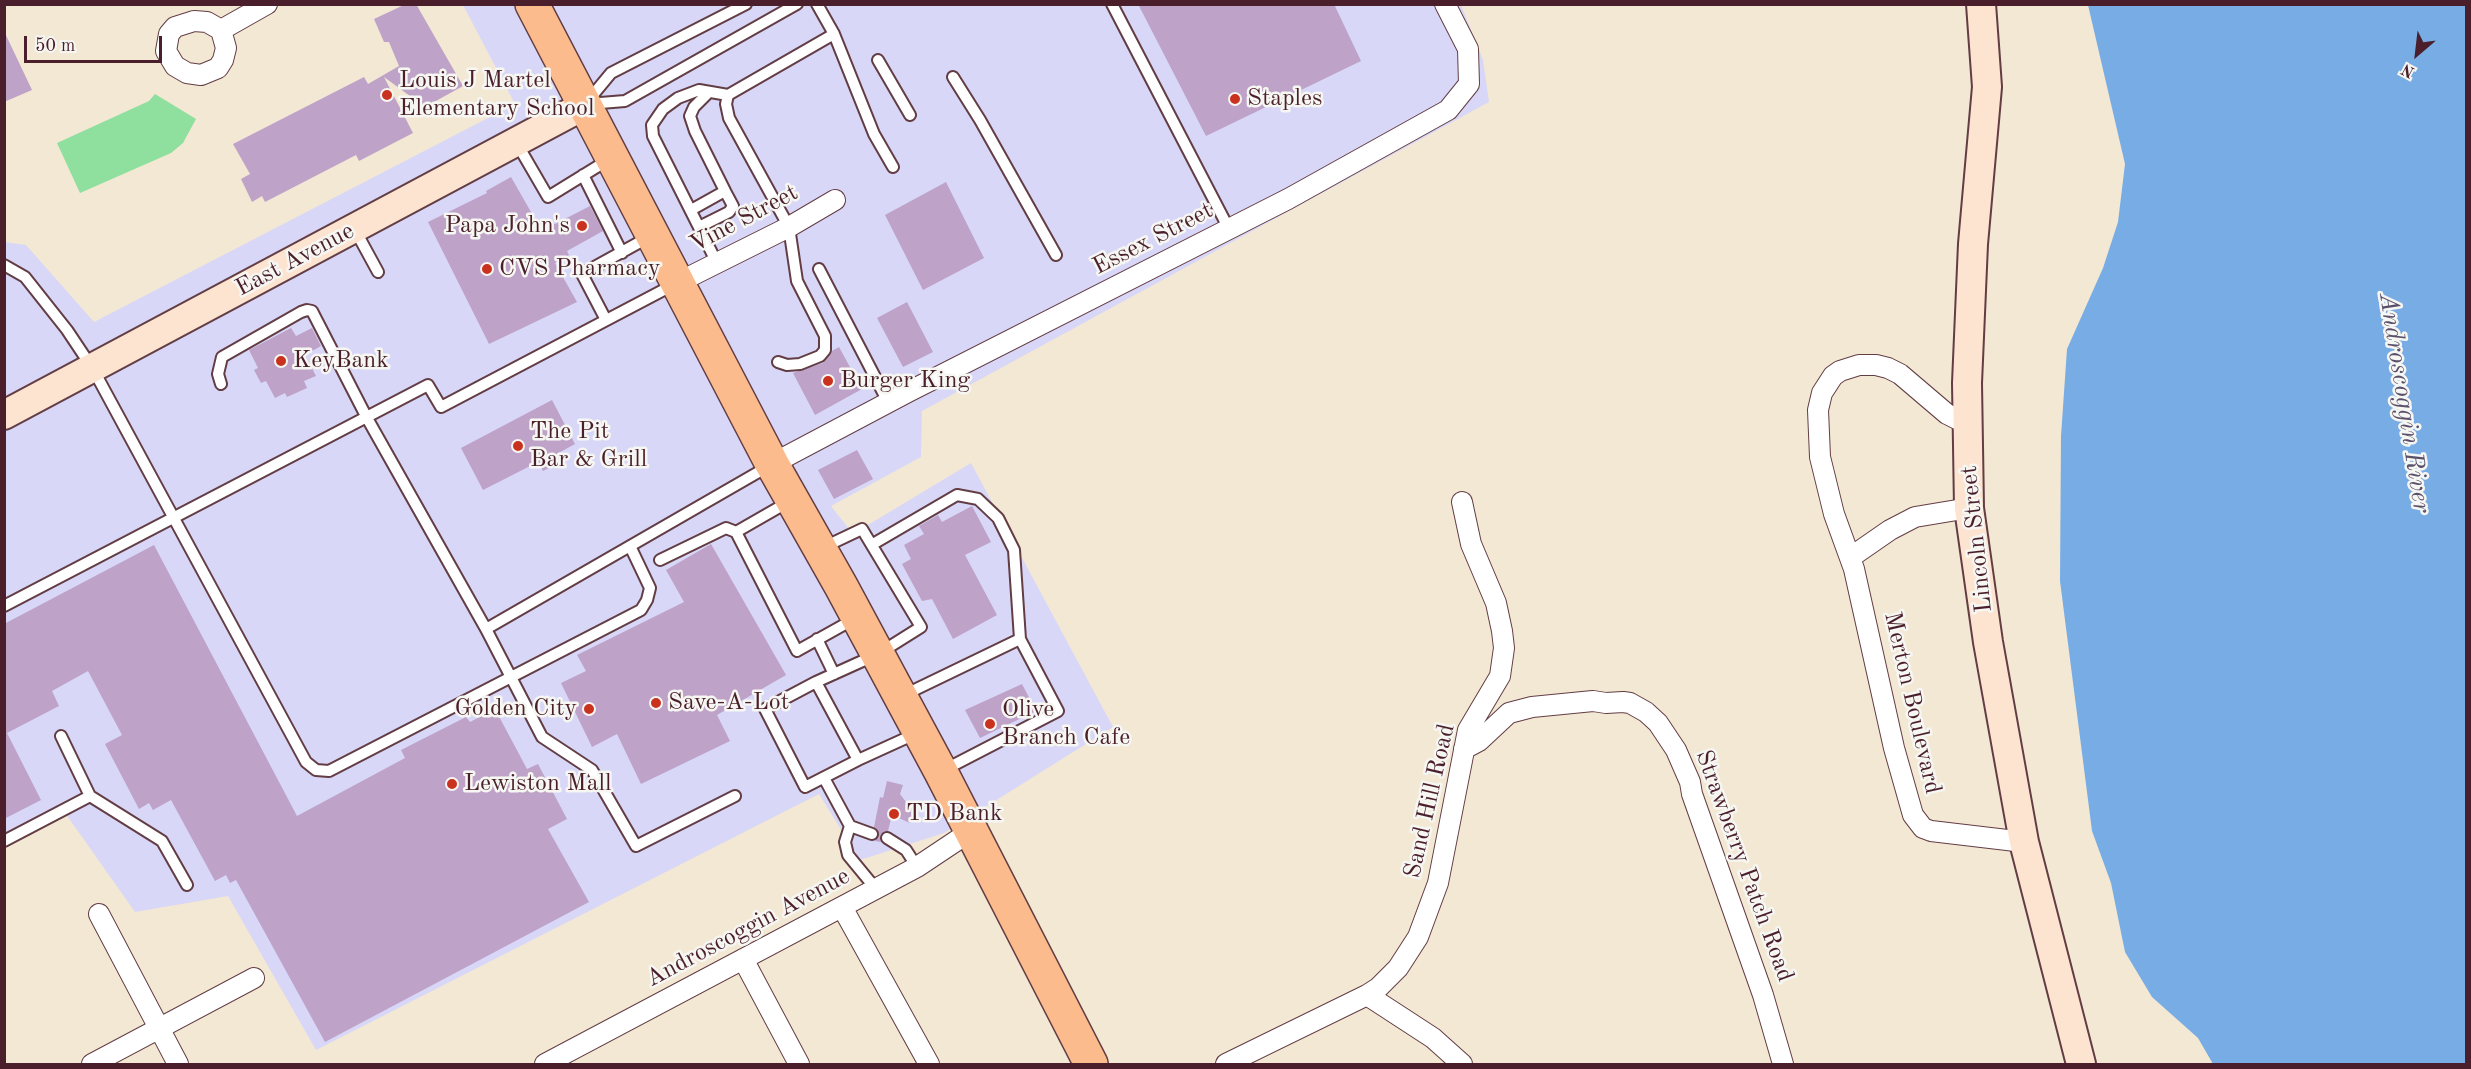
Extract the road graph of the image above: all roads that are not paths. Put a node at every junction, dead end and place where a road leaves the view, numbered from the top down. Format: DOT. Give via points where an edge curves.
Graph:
graph roads {
  1 [pos="267,4"];
  2 [pos="532,4"];
  3 [pos="797,4"];
  4 [pos="817,4"];
  5 [pos="1112,4"];
  6 [pos="1445,4"];
  7 [pos="1981,4"];
  8 [pos="739,6"];
  9 [pos="221,30"];
  10 [pos="834,34"];
  11 [pos="878,60"];
  12 [pos="952,77"];
  13 [pos="709,92"];
  14 [pos="728,95"];
  15 [pos="585,105"];
  16 [pos="910,115"];
  17 [pos="516,141"];
  18 [pos="612,157"];
  19 [pos="893,167"];
  20 [pos="583,175"];
  21 [pos="725,191"];
  22 [pos="835,200"];
  23 [pos="690,210"];
  24 [pos="699,227"];
  25 [pos="789,227"];
  26 [pos="354,228"];
  27 [pos="1229,229"];
  28 [pos="652,235"];
  29 [pos="622,253"];
  30 [pos="1056,255"];
  31 [pos="717,263"];
  32 [pos="4,265"];
  33 [pos="819,269"];
  34 [pos="378,272"];
  35 [pos="677,283"];
  36 [pos="606,320"];
  37 [pos="778,362"];
  38 [pos="93,369"];
  39 [pos="221,384"];
  40 [pos="888,402"];
  41 [pos="4,415"];
  42 [pos="367,418"];
  43 [pos="1968,421"];
  44 [pos="772,464"];
  45 [pos="793,500"];
  46 [pos="1462,502"];
  47 [pos="1969,508"];
  48 [pos="175,518"];
  49 [pos="736,532"];
  50 [pos="873,544"];
  51 [pos="630,546"];
  52 [pos="820,549"];
  53 [pos="1851,557"];
  54 [pos="660,560"];
  55 [pos="4,606"];
  56 [pos="858,616"];
  57 [pos="486,629"];
  58 [pos="817,639"];
  59 [pos="1020,639"];
  60 [pos="878,654"];
  61 [pos="834,674"];
  62 [pos="510,676"];
  63 [pos="816,682"];
  64 [pos="901,697"];
  65 [pos="918,732"];
  66 [pos="61,736"];
  67 [pos="1464,749"];
  68 [pos="858,760"];
  69 [pos="941,772"];
  70 [pos="824,778"];
  71 [pos="90,796"];
  72 [pos="735,796"];
  73 [pos="850,826"];
  74 [pos="971,831"];
  75 [pos="872,834"];
  76 [pos="887,838"];
  77 [pos="4,841"];
  78 [pos="2024,842"];
  79 [pos="917,867"];
  80 [pos="187,885"];
  81 [pos="876,888"];
  82 [pos="842,907"];
  83 [pos="99,914"];
  84 [pos="743,959"];
  85 [pos="254,978"];
  86 [pos="1367,995"];
  87 [pos="160,1029"];
  88 [pos="1240,1062"];
  89 [pos="92,1065"];
  90 [pos="178,1065"];
  91 [pos="545,1065"];
  92 [pos="799,1065"];
  93 [pos="929,1065"];
  94 [pos="1091,1065"];
  95 [pos="1462,1065"];
  96 [pos="1783,1065"];
  97 [pos="2081,1065"];
  1 -- 9 [label="street"];
  2 -- 15 [label="highway"];
  3 -- 15 [label="lane" via="625,100"];
  4 -- 10 [label="lane"];
  5 -- 27 [label="lane"];
  6 -- 27 [label="street, Essex Street" via="1468,49 1469,61 1469,84 1448,110"];
  7 -- 43 [label="main road, Lincoln Street" via="1987,87 1973,244"];
  8 -- 15 [label="lane" via="611,74"];
  10 -- 14 [label="lane"];
  10 -- 19 [label="lane" via="874,134"];
  11 -- 16 [label="lane"];
  12 -- 30 [label="lane"];
  13 -- 14 [label="lane"];
  13 -- 21 [label="lane" via="690,116"];
  13 -- 23 [label="lane" via="699,90 678,98 651,125"];
  14 -- 25 [label="lane" via="729,118"];
  15 -- 17 [label="main road, East Avenue"];
  15 -- 18 [label="highway"];
  17 -- 20 [label="lane" via="548,197"];
  17 -- 26 [label="main road, East Avenue"];
  18 -- 20 [label="lane"];
  18 -- 28 [label="highway"];
  20 -- 29 [label="lane"];
  21 -- 23 [label="lane"];
  21 -- 24 [label="lane" via="733,206 729,212"];
  22 -- 25 [label="street, Vine Street"];
  23 -- 24 [label="lane"];
  24 -- 31 [label="lane"];
  25 -- 31 [label="street, Vine Street"];
  25 -- 37 [label="lane" via="796,281 825,336 825,350 800,364"];
  26 -- 34 [label="lane"];
  26 -- 38 [label="main road, East Avenue"];
  27 -- 40 [label="street, Essex Street"];
  28 -- 29 [label="lane"];
  28 -- 35 [label="highway"];
  29 -- 36 [label="lane" via="582,274"];
  31 -- 35 [label="street, Vine Street"];
  32 -- 38 [label="lane" via="25,278"];
  33 -- 40 [label="lane"];
  35 -- 36 [label="lane"];
  35 -- 44 [label="highway"];
  36 -- 42 [label="lane" via="441,407 428,385"];
  38 -- 41 [label="main road, East Avenue"];
  38 -- 48 [label="lane"];
  39 -- 42 [label="lane" via="218,374 222,357 308,310 312,311"];
  40 -- 44 [label="street, Essex Street"];
  42 -- 48 [label="lane"];
  42 -- 57 [label="lane"];
  43 -- 47 [label="main road, Lincoln Street"];
  43 -- 53 [label="street, Merton Boulevard" via="1947,414 1888,368 1859,366 1833,376 1822,393 1818,410 1820,457 1834,514"];
  44 -- 45 [label="highway"];
  44 -- 51 [label="lane"];
  45 -- 49 [label="lane"];
  45 -- 52 [label="highway"];
  46 -- 67 [label="street, Sand Hill Road" via="1470,544 1496,603 1504,648 1500,676 1470,725"];
  47 -- 53 [label="street" via="1915,517"];
  47 -- 78 [label="main road, Lincoln Street" via="1988,642"];
  48 -- 55 [label="lane"];
  48 -- 62 [label="lane" via="306,762 316,770 329,771"];
  49 -- 54 [label="lane" via="726,528"];
  49 -- 58 [label="lane" via="797,651"];
  50 -- 52 [label="lane" via="862,528"];
  50 -- 59 [label="lane" via="957,495 978,499 998,518 1014,550"];
  50 -- 60 [label="lane" via="921,627"];
  51 -- 57 [label="lane"];
  51 -- 62 [label="lane" via="650,588 640,609"];
  52 -- 56 [label="highway"];
  53 -- 78 [label="street, Merton Boulevard" via="1913,815 1923,828 1931,831"];
  56 -- 58 [label="lane"];
  56 -- 60 [label="highway"];
  57 -- 62 [label="lane"];
  58 -- 61 [label="lane"];
  59 -- 64 [label="lane"];
  59 -- 69 [label="lane" via="1058,711"];
  60 -- 61 [label="lane"];
  60 -- 64 [label="highway"];
  61 -- 63 [label="lane"];
  62 -- 72 [label="lane" via="542,738 592,770 636,846"];
  63 -- 68 [label="lane"];
  63 -- 70 [label="lane" via="765,709 805,787"];
  64 -- 65 [label="highway"];
  65 -- 68 [label="lane"];
  65 -- 69 [label="highway"];
  66 -- 71 [label="lane"];
  67 -- 86 [label="street, Sand Hill Road" via="1431,905 1409,953"];
  67 -- 96 [label="street, Strawberry Patch Road" via="1479,741 1509,713 1532,707 1593,701 1630,703 1658,723 1690,782"];
  68 -- 70 [label="lane"];
  69 -- 74 [label="highway"];
  70 -- 73 [label="lane"];
  71 -- 77 [label="lane"];
  71 -- 80 [label="lane" via="162,841"];
  73 -- 75 [label="lane"];
  73 -- 81 [label="lane" via="845,842 848,855"];
  74 -- 79 [label="street, Androscoggin Avenue"];
  74 -- 94 [label="highway"];
  76 -- 79 [label="lane" via="906,850"];
  78 -- 97 [label="main road, Lincoln Street"];
  79 -- 81 [label="street, Androscoggin Avenue"];
  81 -- 82 [label="street, Androscoggin Avenue"];
  82 -- 84 [label="street, Androscoggin Avenue"];
  82 -- 93 [label="street"];
  83 -- 87 [label="street"];
  84 -- 91 [label="street, Androscoggin Avenue"];
  84 -- 92 [label="street"];
  85 -- 87 [label="street"];
  86 -- 88 [label="street, Sand Hill Road"];
  86 -- 95 [label="street" via="1433,1038"];
  87 -- 89 [label="street"];
  87 -- 90 [label="street"];
}
